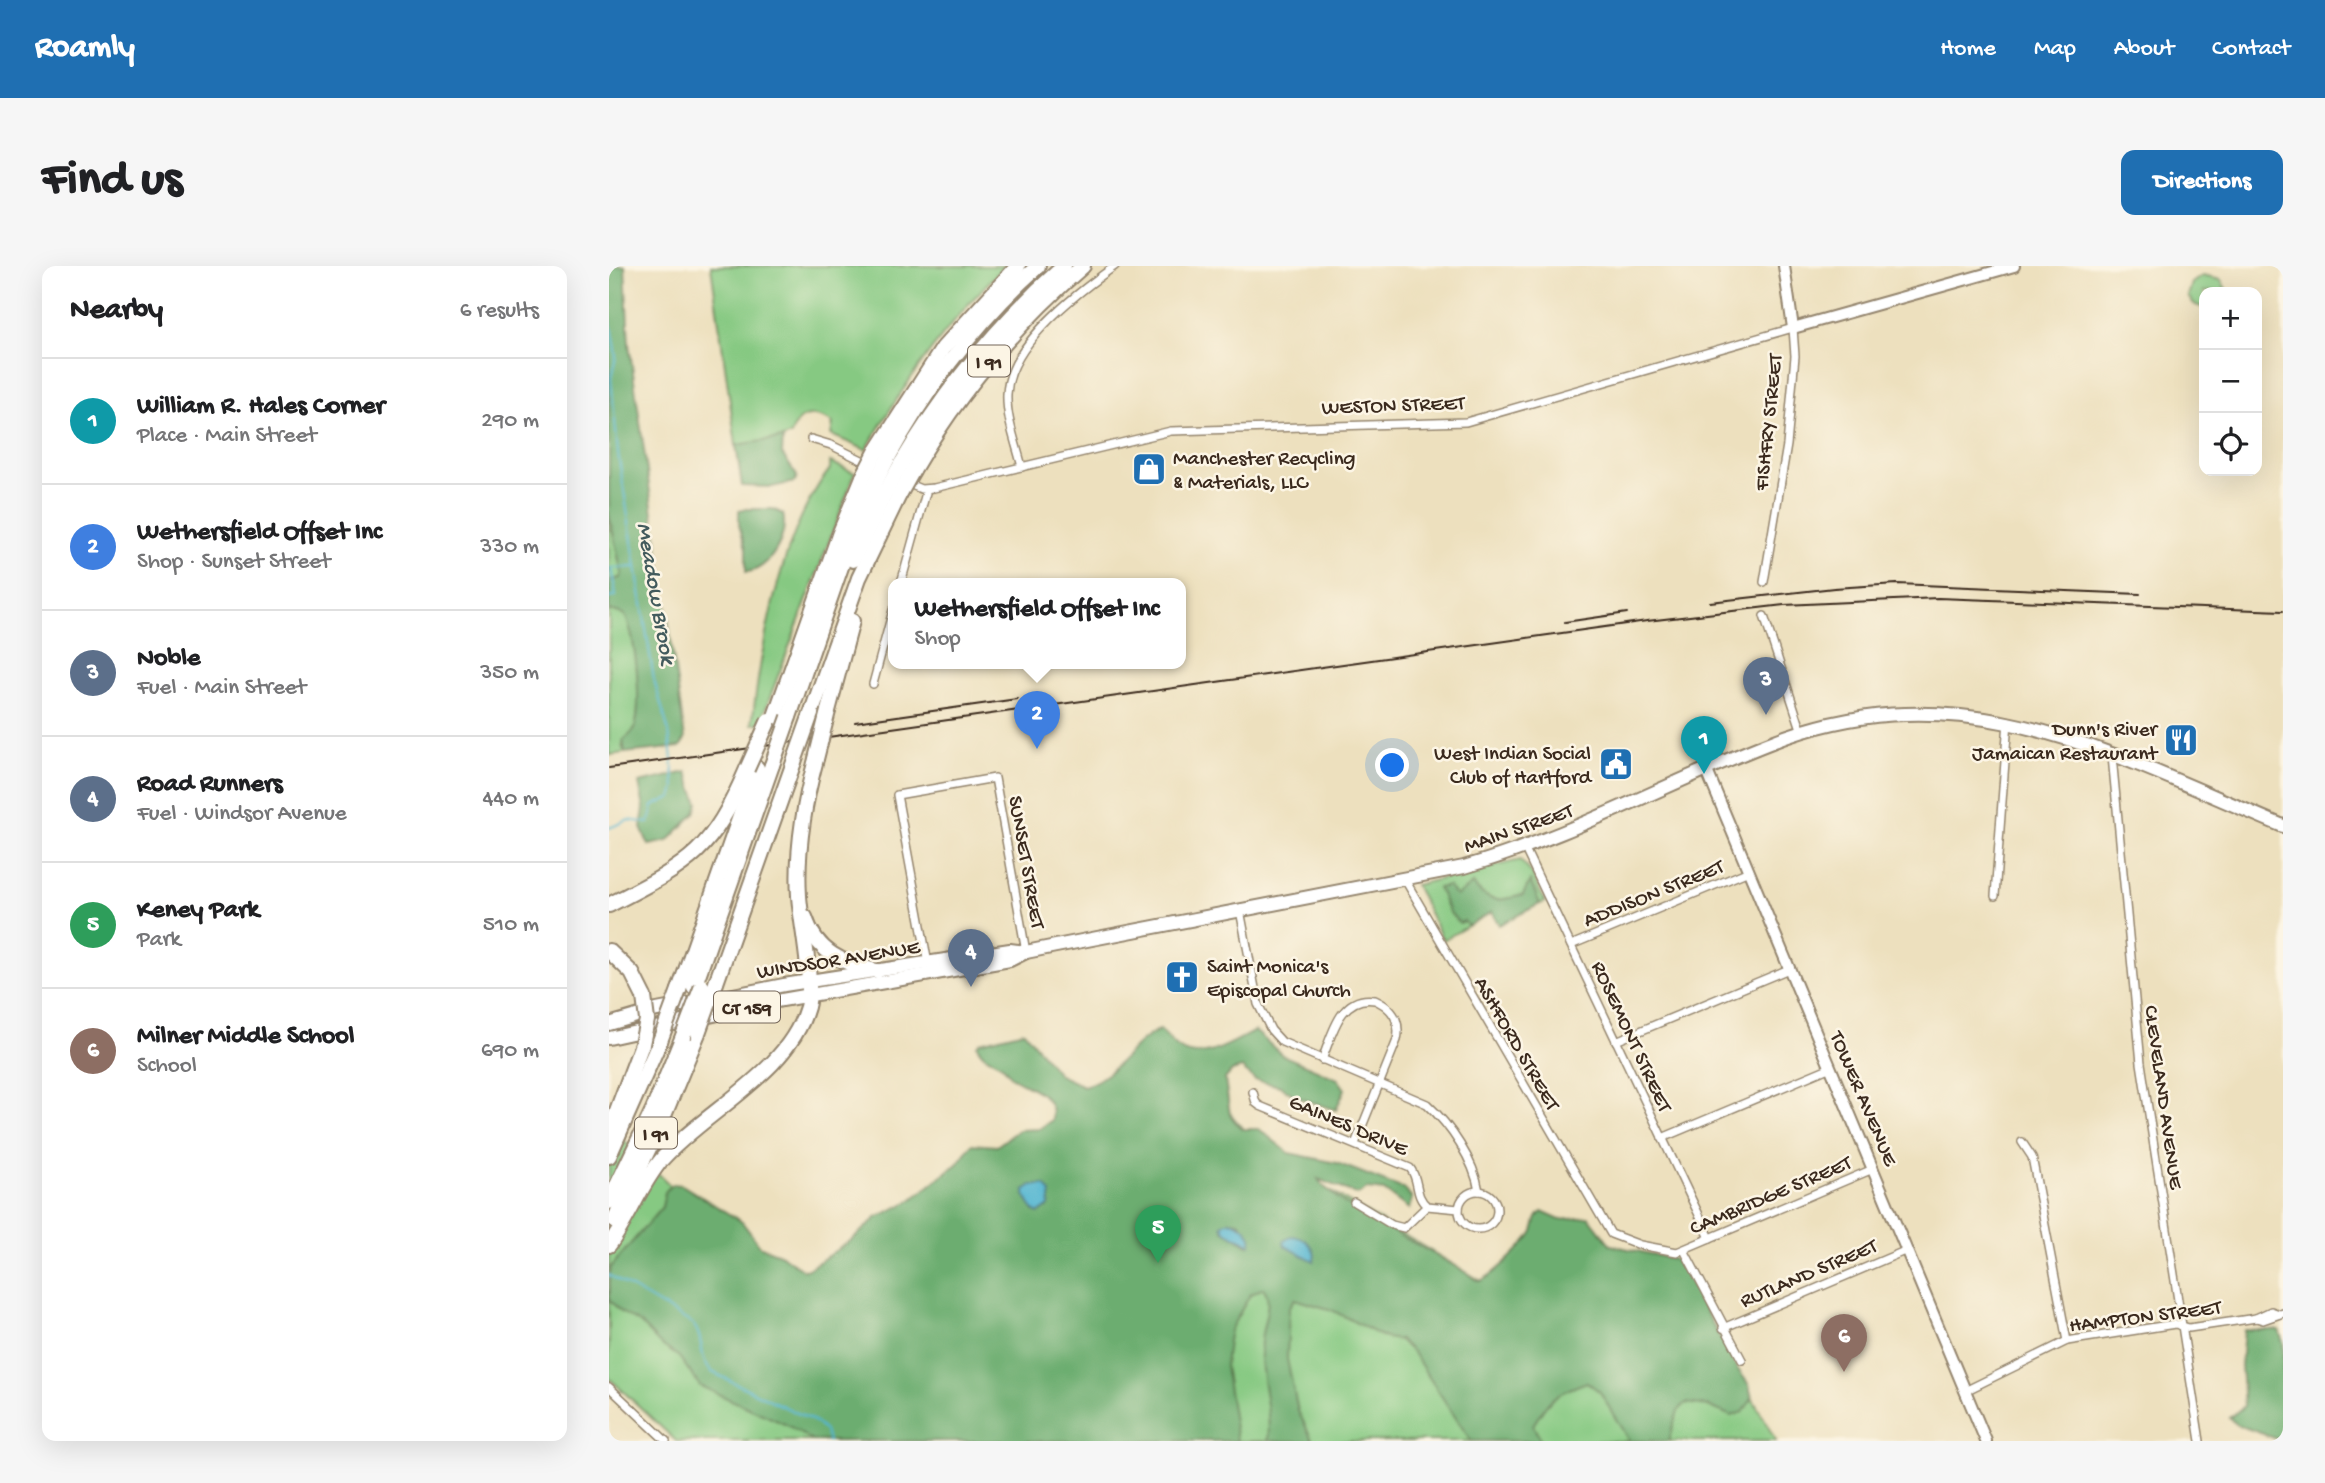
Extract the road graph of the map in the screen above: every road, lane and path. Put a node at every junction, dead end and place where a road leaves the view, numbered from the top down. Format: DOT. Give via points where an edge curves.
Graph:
graph roads {
  1 [pos="1018,266"];
  2 [pos="1038,266"];
  3 [pos="1064,266"];
  4 [pos="1083,266"];
  5 [pos="1115,266"];
  6 [pos="1784,266"];
  7 [pos="2014,266"];
  8 [pos="1793,328"];
  9 [pos="811,439"];
  10 [pos="894,461"];
  11 [pos="1023,467"];
  12 [pos="881,486"];
  13 [pos="927,489"];
  14 [pos="859,578"];
  15 [pos="902,578"];
  16 [pos="1764,582"];
  17 [pos="1764,617"];
  18 [pos="888,631"];
  19 [pos="873,684"];
  20 [pos="788,717"];
  21 [pos="2008,721"];
  22 [pos="1802,732"];
  23 [pos="2112,756"];
  24 [pos="770,766"];
  25 [pos="1707,771"];
  26 [pos="2283,825"];
  27 [pos="1525,849"];
  28 [pos="1749,871"];
  29 [pos="1404,878"];
  30 [pos="799,894"];
  31 [pos="1995,896"];
  32 [pos="609,905"];
  33 [pos="1240,910"];
  34 [pos="1571,945"];
  35 [pos="609,951"];
  36 [pos="1026,952"];
  37 [pos="929,969"];
  38 [pos="1789,969"];
  39 [pos="878,977"];
  40 [pos="698,986"];
  41 [pos="808,988"];
  42 [pos="609,1024"];
  43 [pos="686,1036"];
  44 [pos="609,1038"];
  45 [pos="1616,1041"];
  46 [pos="1322,1060"];
  47 [pos="1831,1067"];
  48 [pos="1379,1083"];
  49 [pos="1253,1092"];
  50 [pos="609,1132"];
  51 [pos="1662,1138"];
  52 [pos="2022,1142"];
  53 [pos="1355,1144"];
  54 [pos="609,1156"];
  55 [pos="1873,1169"];
  56 [pos="609,1186"];
  57 [pos="1479,1191"];
  58 [pos="609,1202"];
  59 [pos="1354,1202"];
  60 [pos="1427,1206"];
  61 [pos="1458,1209"];
  62 [pos="1603,1224"];
  63 [pos="1710,1238"];
  64 [pos="610,1239"];
  65 [pos="1684,1250"];
  66 [pos="1907,1250"];
  67 [pos="2281,1314"];
  68 [pos="2182,1326"];
  69 [pos="1723,1328"];
  70 [pos="2067,1341"];
  71 [pos="1742,1360"];
  72 [pos="609,1387"];
  73 [pos="1965,1391"];
  74 [pos="666,1441"];
  75 [pos="1986,1441"];
  76 [pos="2200,1441"];
  1 -- 10 [label="highway, I 91" via="943,348"];
  2 -- 10 [label="highway" via="952,358"];
  3 -- 10 [label="highway" via="977,356"];
  4 -- 10 [label="highway, I 91"];
  5 -- 11 [label="street" via="1058,314 1015,364 1007,408"];
  6 -- 8 [label="main road, FISHFRY STREET"];
  7 -- 8 [label="main road, WESTON STREET"];
  8 -- 11 [label="street, WESTON STREET" via="1466,422 1171,430"];
  8 -- 16 [label="street, FISHFRY STREET" via="1787,444"];
  9 -- 13 [label="street"];
  10 -- 12 [label="highway, bridge"];
  10 -- 12 [label="highway, I 91, bridge"];
  11 -- 13 [label="street, WESTON STREET"];
  12 -- 14 [label="highway, I 91"];
  12 -- 20 [label="highway" via="851,538"];
  12 -- 20 [label="highway, I 91" via="839,535 781,700"];
  13 -- 15 [label="street"];
  14 -- 20 [label="highway, I 91"];
  14 -- 30 [label="highway, bridge" via="800,839"];
  17 -- 22 [label="street"];
  18 -- 19 [label="street"];
  20 -- 24 [label="highway, I 91"];
  20 -- 24 [label="highway, I 91, bridge"];
  21 -- 22 [label="main road, MAIN STREET" via="1905,713"];
  21 -- 23 [label="main road, MAIN STREET"];
  21 -- 31 [label="street"];
  22 -- 25 [label="main road, MAIN STREET"];
  23 -- 26 [label="main road, MAIN STREET"];
  23 -- 68 [label="street, CLEVELAND AVENUE" via="2141,1063"];
  24 -- 32 [label="highway" via="700,850 671,872"];
  24 -- 40 [label="highway, I 91"];
  24 -- 40 [label="highway, I 91"];
  25 -- 27 [label="main road, MAIN STREET"];
  25 -- 28 [label="main road, TOWER AVENUE"];
  27 -- 29 [label="main road, MAIN STREET"];
  27 -- 34 [label="street, ROSEMONT STREET"];
  28 -- 34 [label="street, ADDISON STREET"];
  28 -- 38 [label="main road, TOWER AVENUE"];
  29 -- 33 [label="main road, MAIN STREET"];
  29 -- 62 [label="street, ASHFORD STREET"];
  30 -- 39 [label="highway" via="809,928 822,947"];
  30 -- 41 [label="highway"];
  33 -- 36 [label="main road, MAIN STREET / CT 159"];
  33 -- 46 [label="street" via="1257,1001 1267,1024 1282,1042"];
  34 -- 45 [label="street, ROSEMONT STREET"];
  35 -- 50 [label="highway, bridge" via="632,973 644,997 647,1020"];
  36 -- 37 [label="main road, WINDSOR AVENUE / CT 159" via="1010,960"];
  36 -- 37 [label="street, SUNSET STREET" via="995,778 897,795"];
  37 -- 39 [label="main road, WINDSOR AVENUE / CT 159"];
  38 -- 45 [label="street"];
  38 -- 47 [label="main road, TOWER AVENUE"];
  39 -- 41 [label="main road, WINDSOR AVENUE / CT 159"];
  40 -- 43 [label="highway, I 91, bridge"];
  40 -- 43 [label="highway"];
  40 -- 54 [label="highway, I 91, bridge" via="660,1041"];
  41 -- 42 [label="main road, WINDSOR AVENUE / CT 159" via="657,1010"];
  41 -- 44 [label="main road, WINDSOR AVENUE / CT 159"];
  41 -- 64 [label="highway" via="804,1016 789,1043 663,1159"];
  43 -- 56 [label="highway"];
  43 -- 58 [label="highway"];
  43 -- 64 [label="highway, I 91" via="662,1120"];
  45 -- 51 [label="street, ROSEMONT STREET"];
  46 -- 48 [label="street"];
  46 -- 48 [label="street" via="1343,1012 1359,1000 1375,1000 1391,1010 1398,1027"];
  47 -- 51 [label="street"];
  47 -- 55 [label="main road, TOWER AVENUE"];
  48 -- 53 [label="street"];
  48 -- 57 [label="street" via="1415,1097 1435,1111 1476,1174"];
  49 -- 53 [label="street, GAINES DRIVE" via="1260,1106"];
  51 -- 63 [label="street, ROSEMONT STREET"];
  52 -- 70 [label="street" via="2032,1157"];
  53 -- 60 [label="street, GAINES DRIVE" via="1410,1168 1419,1197"];
  55 -- 63 [label="street, CAMBRIDGE STREET"];
  55 -- 66 [label="main road, TOWER AVENUE"];
  57 -- 61 [label="street" via="1464,1196"];
  57 -- 61 [label="street" via="1491,1196 1497,1208 1490,1226 1470,1228 1460,1219"];
  59 -- 60 [label="street" via="1404,1228"];
  60 -- 61 [label="street"];
  62 -- 65 [label="street, CAMBRIDGE STREET" via="1623,1240 1672,1252"];
  63 -- 65 [label="street, CAMBRIDGE STREET"];
  65 -- 69 [label="street"];
  66 -- 69 [label="street, RUTLAND STREET"];
  66 -- 73 [label="main road, TOWER AVENUE"];
  67 -- 68 [label="street, HAMPTON STREET" via="2263,1320"];
  68 -- 70 [label="street, HAMPTON STREET"];
  68 -- 76 [label="street, CLEVELAND AVENUE"];
  69 -- 71 [label="street"];
  70 -- 73 [label="street, HAMPTON STREET"];
  72 -- 74 [label="street"];
  73 -- 75 [label="main road, TOWER AVENUE"];
}
